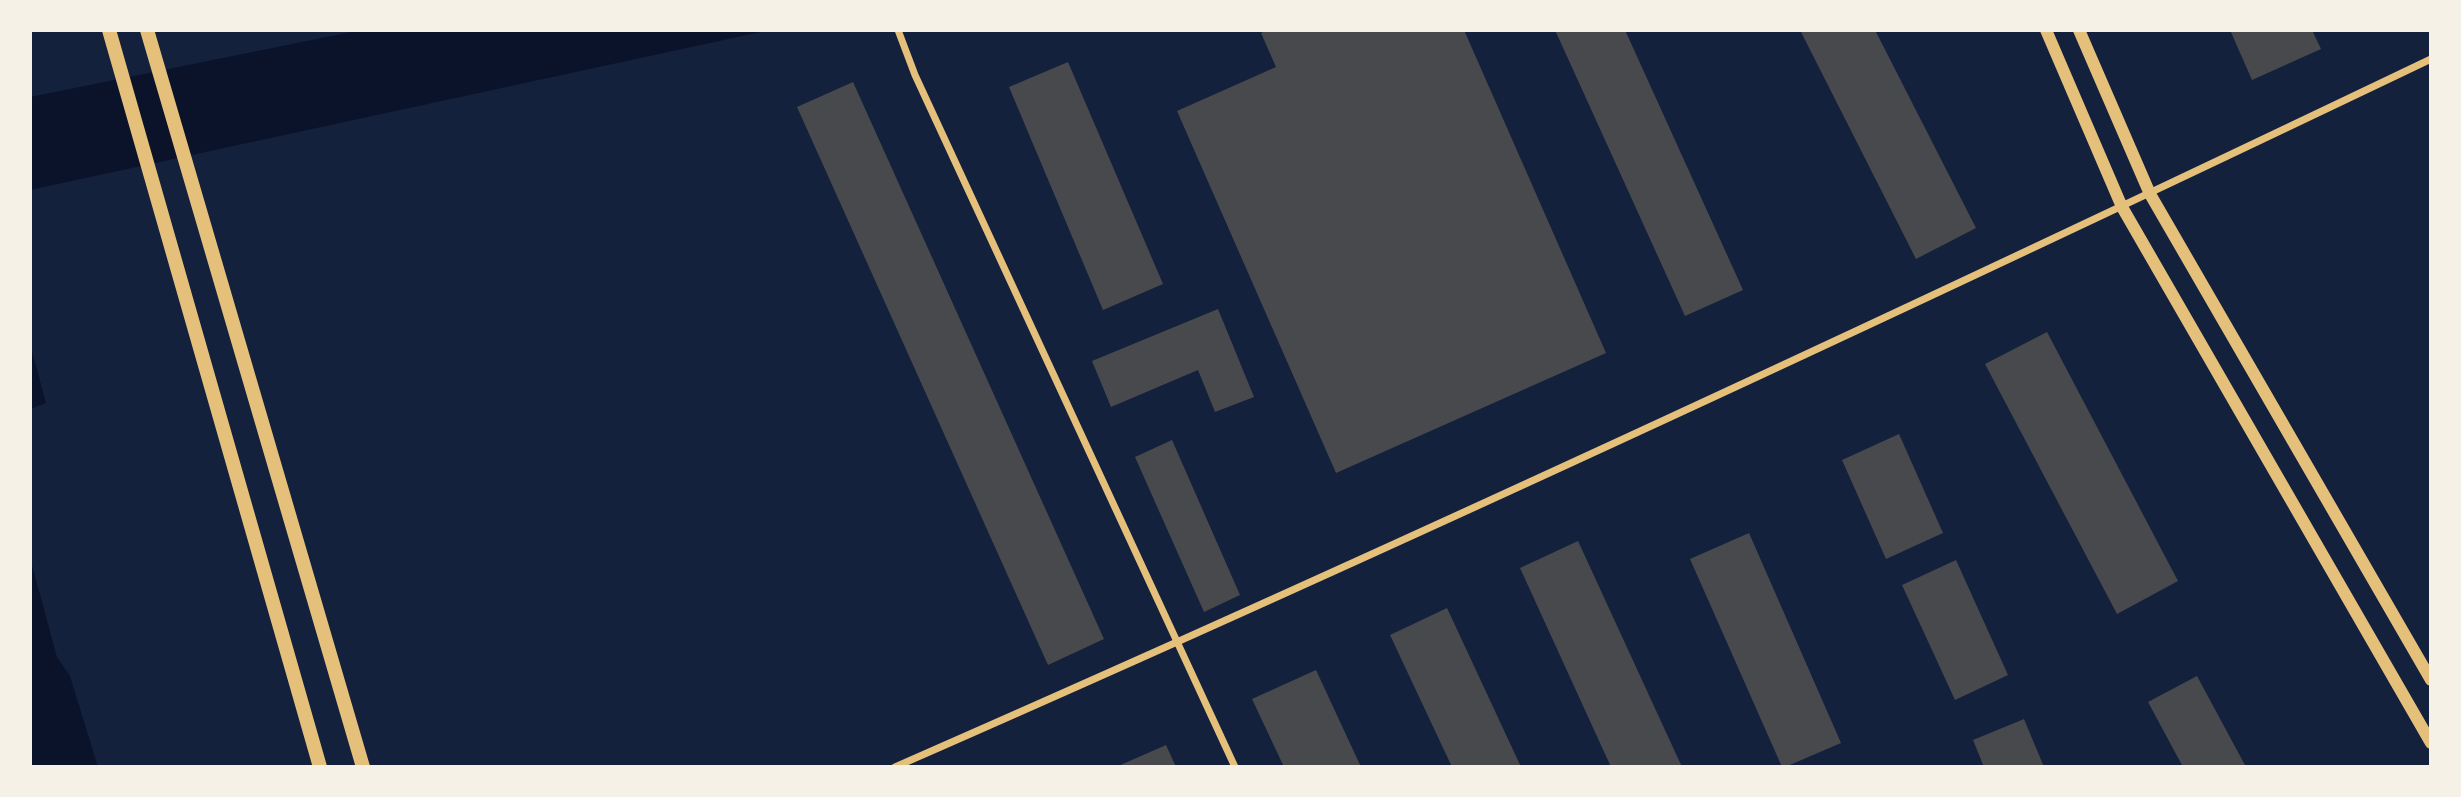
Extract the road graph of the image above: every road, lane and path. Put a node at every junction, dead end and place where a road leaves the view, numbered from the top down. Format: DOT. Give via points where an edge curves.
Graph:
graph roads {
  1 [pos="109,30"];
  2 [pos="147,30"];
  3 [pos="898,30"];
  4 [pos="2046,30"];
  5 [pos="2079,30"];
  6 [pos="2431,59"];
  7 [pos="2150,194"];
  8 [pos="2122,207"];
  9 [pos="1178,643"];
  10 [pos="2431,680"];
  11 [pos="2431,743"];
  12 [pos="320,767"];
  13 [pos="363,767"];
  14 [pos="895,767"];
  15 [pos="1236,767"];
  1 -- 12 [label="main road"];
  2 -- 13 [label="main road"];
  3 -- 9 [label="street"];
  4 -- 8 [label="street"];
  5 -- 7 [label="street"];
  6 -- 7 [label="street"];
  7 -- 8 [label="street"];
  7 -- 10 [label="street"];
  8 -- 9 [label="street"];
  8 -- 11 [label="street"];
  9 -- 14 [label="street"];
  9 -- 15 [label="street"];
}
